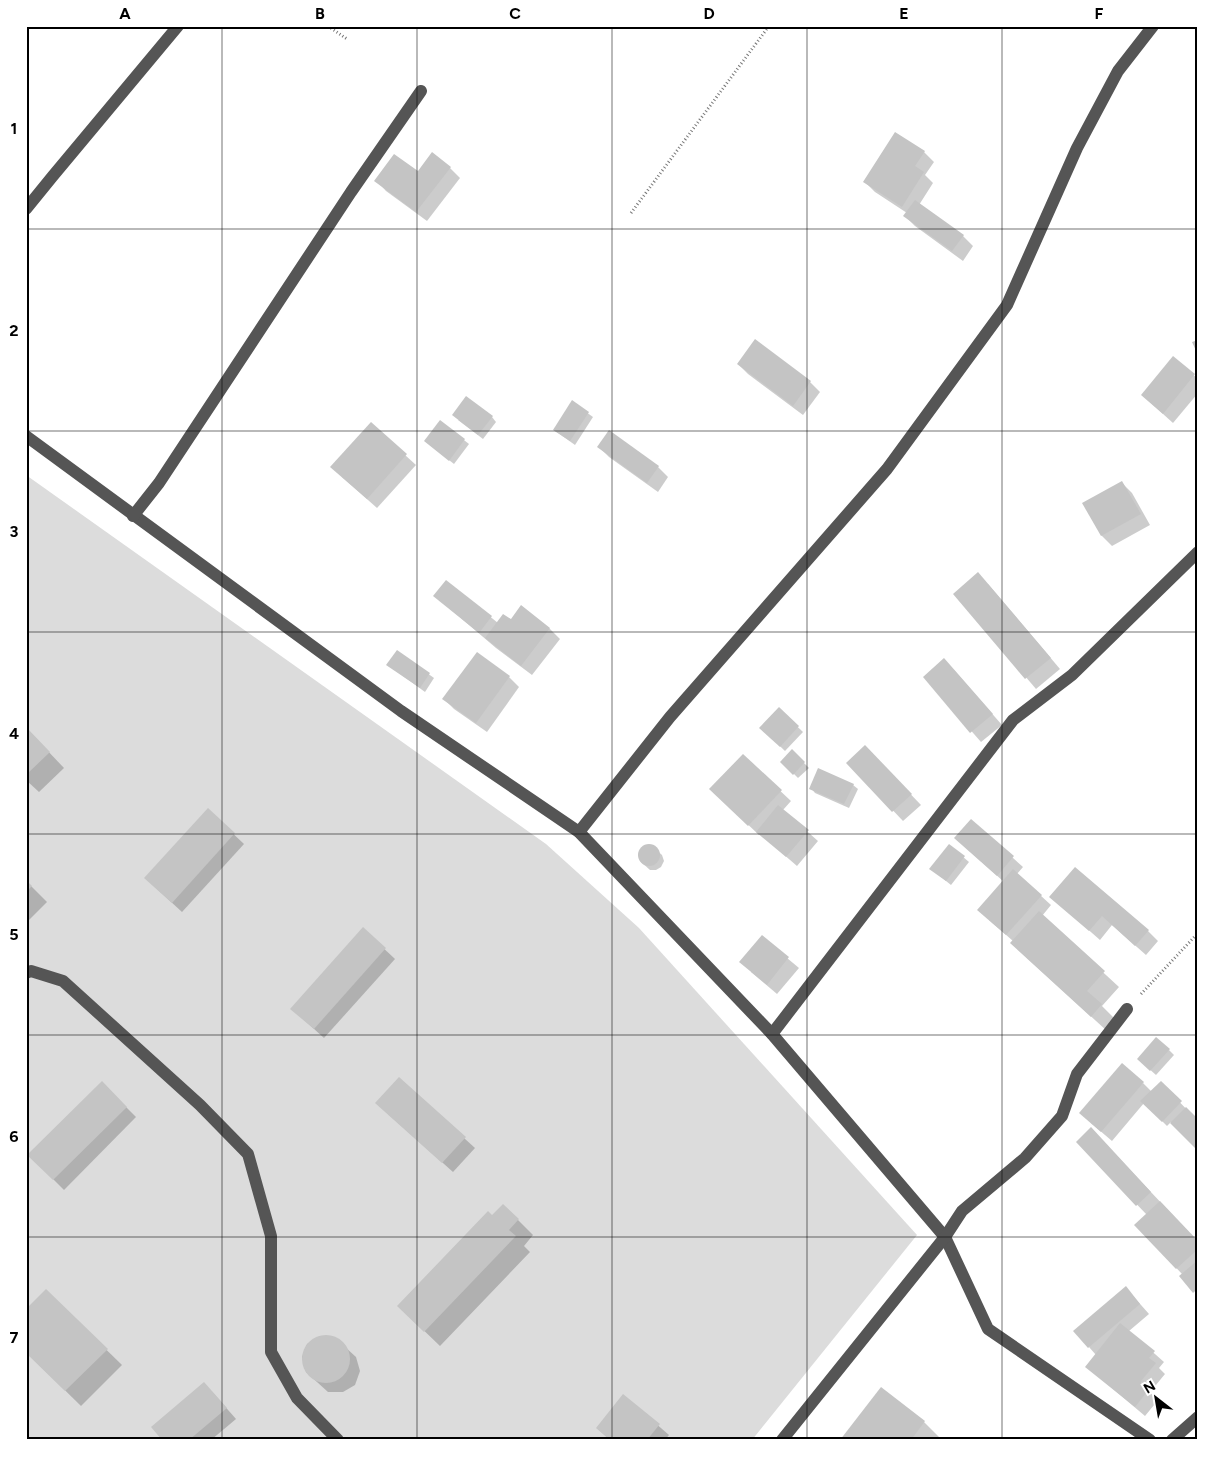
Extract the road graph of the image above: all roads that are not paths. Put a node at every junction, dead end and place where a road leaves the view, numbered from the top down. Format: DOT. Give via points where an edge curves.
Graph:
graph roads {
  1 [pos="178,26"];
  2 [pos="1153,26"];
  3 [pos="420,91"];
  4 [pos="26,209"];
  5 [pos="26,436"];
  6 [pos="133,516"];
  7 [pos="1198,552"];
  8 [pos="579,832"];
  9 [pos="26,973"];
  10 [pos="1127,1009"];
  11 [pos="772,1034"];
  12 [pos="945,1237"];
  13 [pos="1198,1417"];
  14 [pos="338,1440"];
  15 [pos="782,1440"];
  16 [pos="1150,1440"];
  17 [pos="1172,1440"];
  1 -- 4 [label="street"];
  2 -- 8 [label="street" via="1118,71 1077,148 1007,306 887,469 670,717"];
  3 -- 6 [label="street" via="159,483"];
  5 -- 6 [label="street"];
  6 -- 8 [label="street" via="401,711"];
  7 -- 11 [label="street" via="1072,675 1013,720"];
  8 -- 11 [label="street"];
  9 -- 14 [label="street" via="31,970 63,981 200,1105 248,1154 271,1236 271,1352 297,1398"];
  10 -- 12 [label="street" via="1077,1074 1062,1116 1025,1158 962,1211"];
  11 -- 12 [label="street"];
  12 -- 15 [label="street"];
  12 -- 16 [label="street" via="988,1329"];
  13 -- 17 [label="street"];
}
